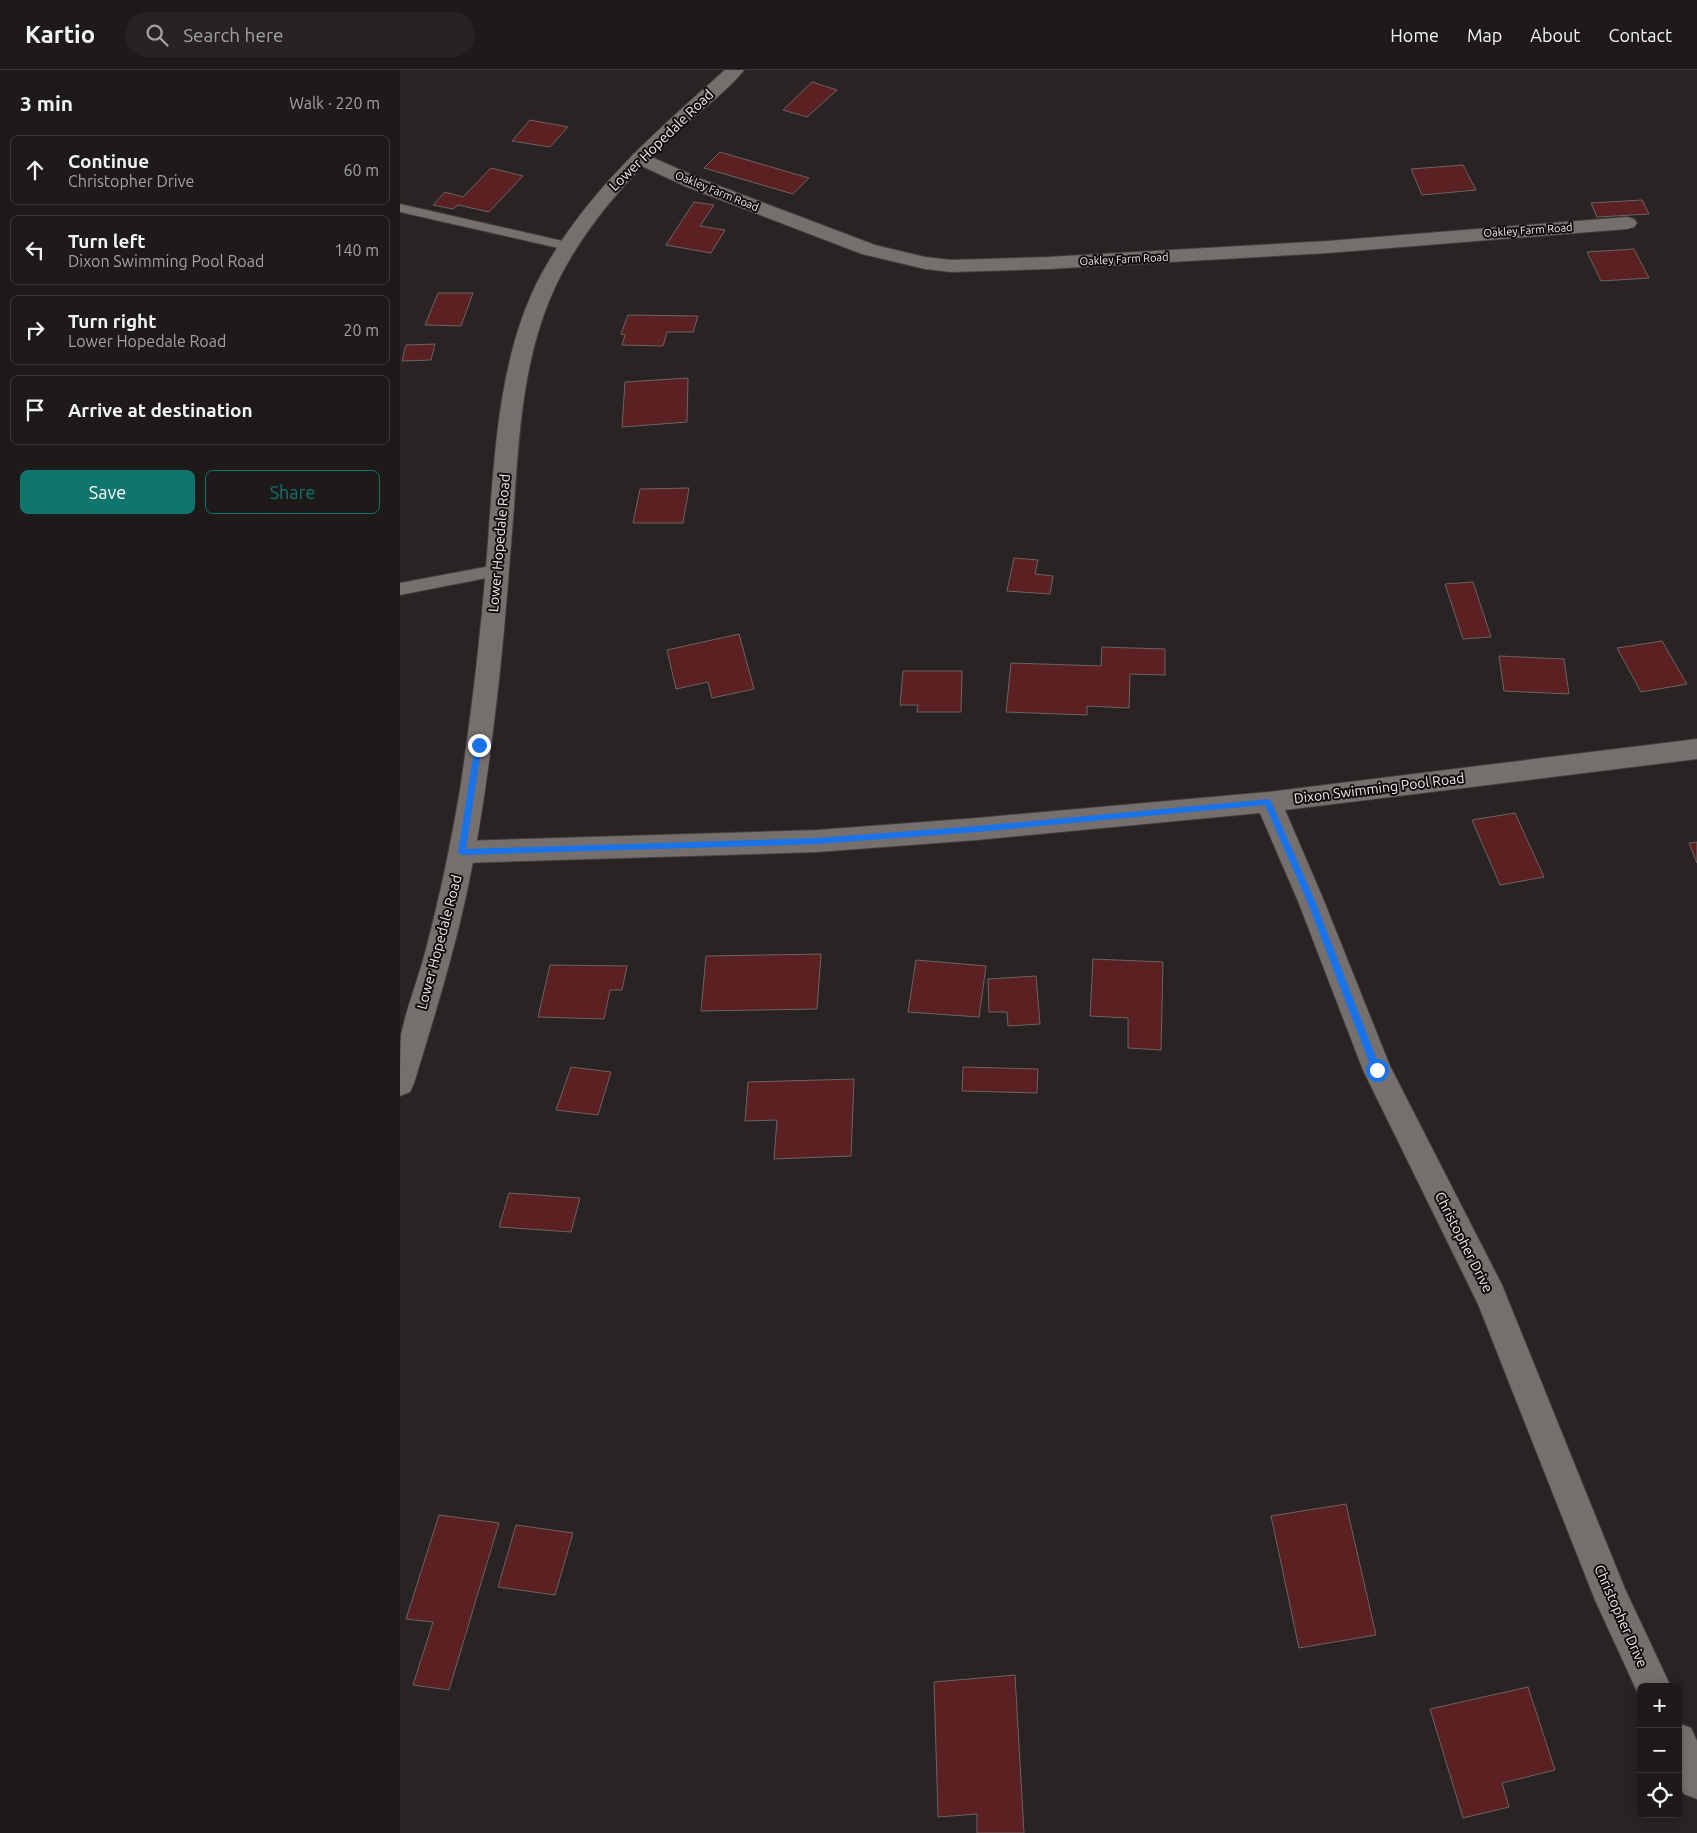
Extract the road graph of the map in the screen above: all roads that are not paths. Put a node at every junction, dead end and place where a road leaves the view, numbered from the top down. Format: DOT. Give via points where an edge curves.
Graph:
graph roads {
  1 [pos="735,70"];
  2 [pos="640,158"];
  3 [pos="400,208"];
  4 [pos="1627,223"];
  5 [pos="567,246"];
  6 [pos="496,571"];
  7 [pos="400,589"];
  8 [pos="1697,749"];
  9 [pos="1268,802"];
  10 [pos="462,852"];
  11 [pos="400,1084"];
  12 [pos="1651,1683"];
  13 [pos="1682,1749"];
  14 [pos="1697,1781"];
  1 -- 2 [label="street, Lower Hopedale Road"];
  2 -- 4 [label="street, Oakley Farm Road" via="694,183 869,250 951,266 1318,247"];
  2 -- 5 [label="street, Lower Hopedale Road" via="591,212"];
  3 -- 5 [label="lane"];
  5 -- 6 [label="street, Lower Hopedale Road" via="534,312 519,370"];
  6 -- 7 [label="lane"];
  6 -- 10 [label="street, Lower Hopedale Road" via="480,735"];
  8 -- 9 [label="street, Dixon Swimming Pool Road"];
  9 -- 10 [label="street, Dixon Swimming Pool Road" via="817,841"];
  9 -- 12 [label="street, Christopher Drive" via="1311,901 1377,1070 1491,1296 1612,1600"];
  10 -- 11 [label="street, Lower Hopedale Road" via="445,930"];
  13 -- 14 [label="street"];
}
